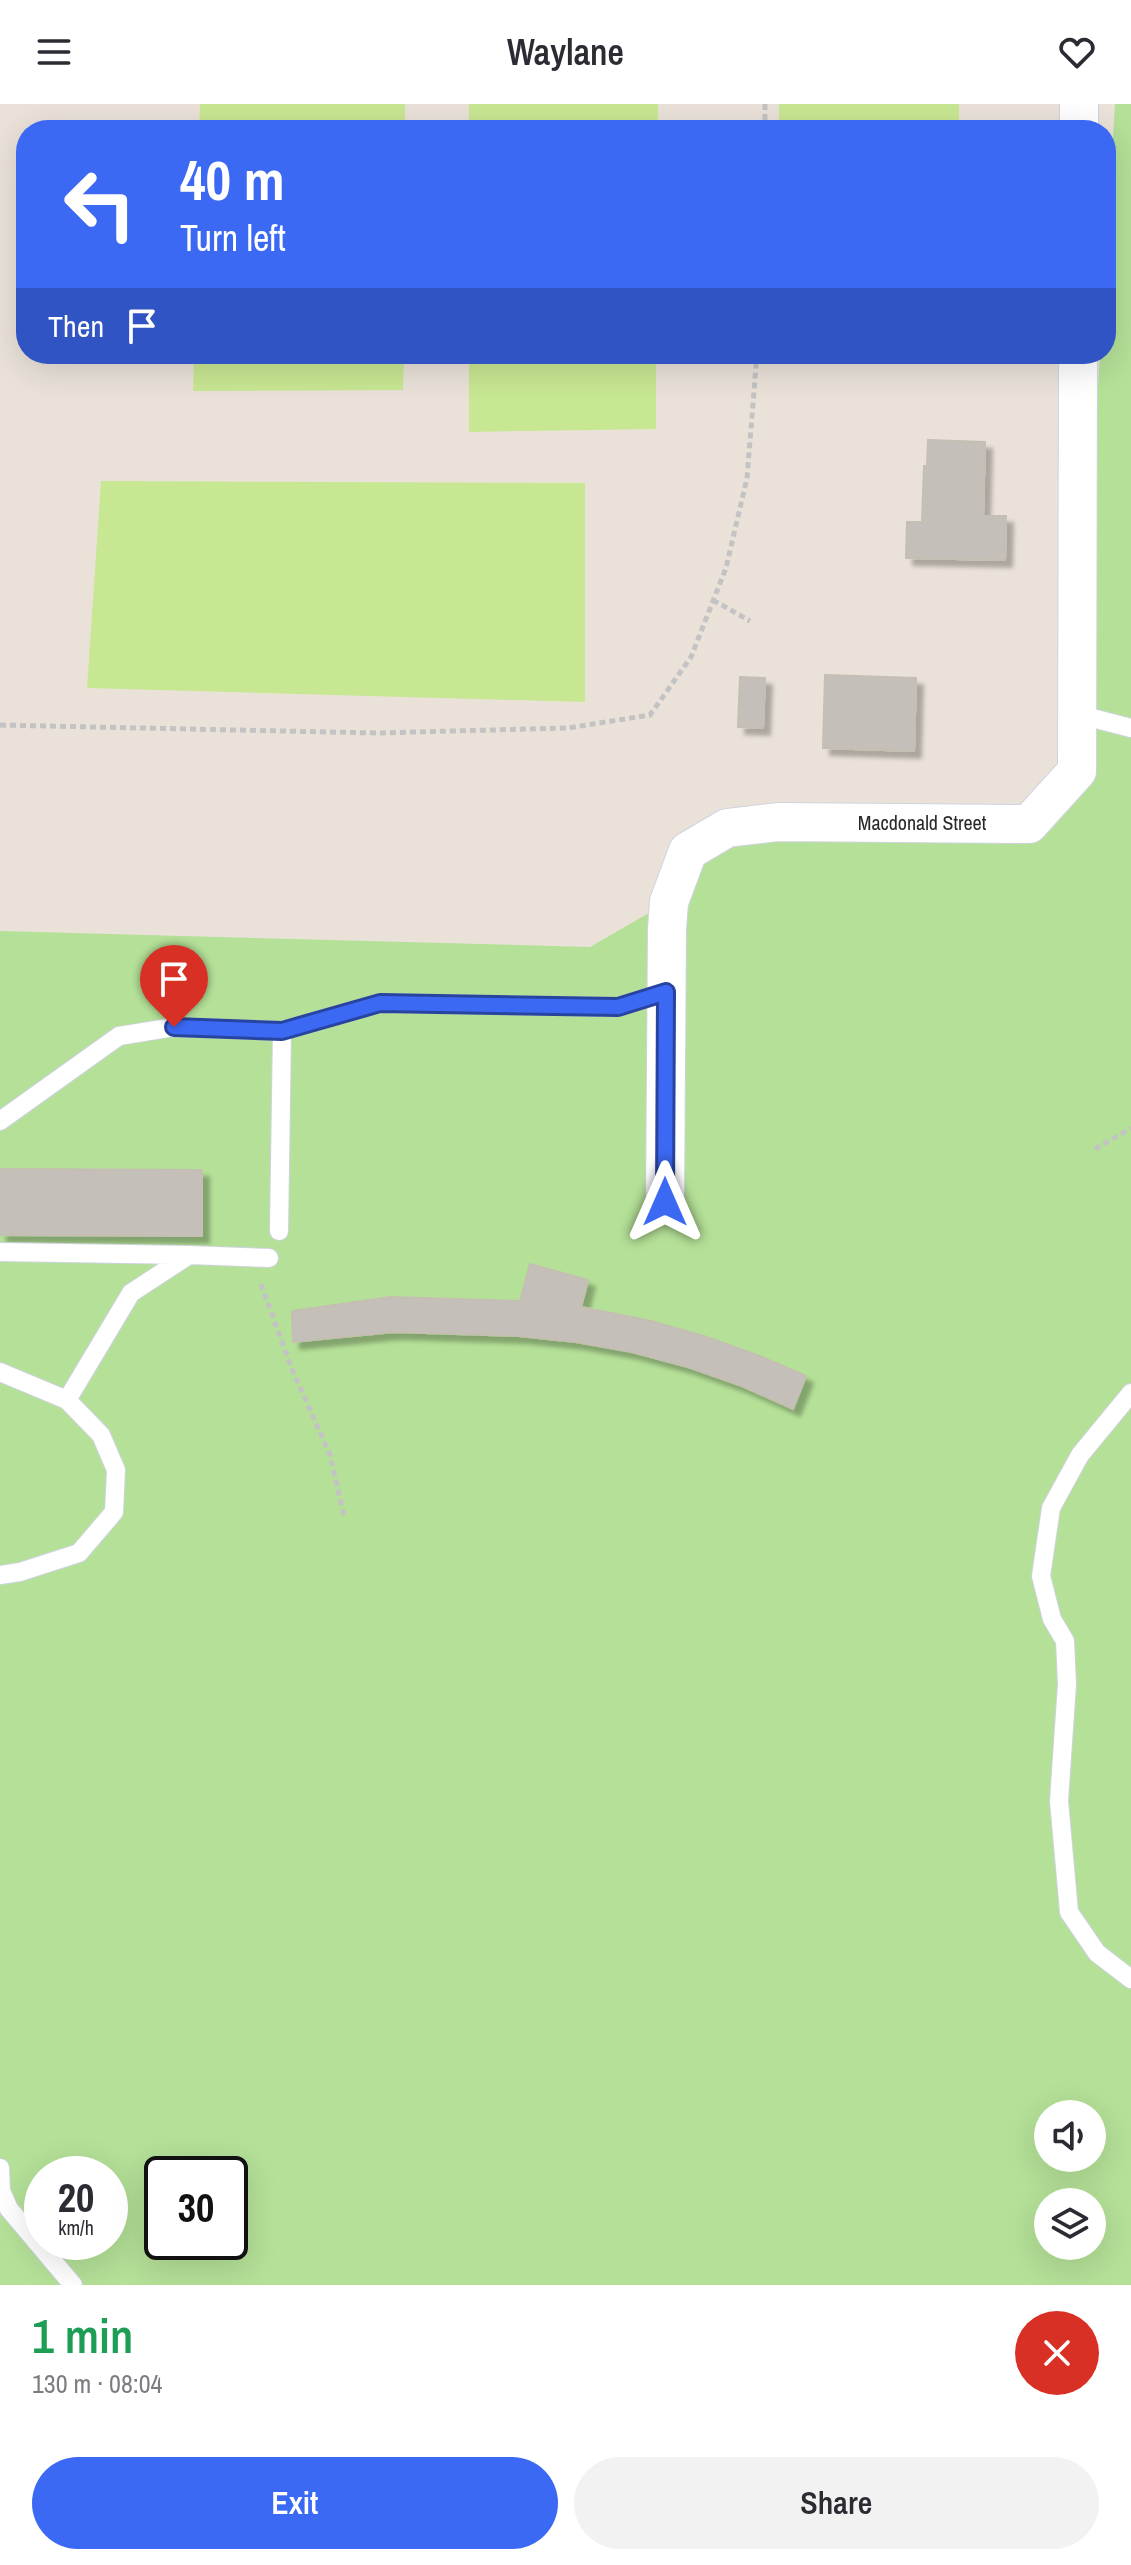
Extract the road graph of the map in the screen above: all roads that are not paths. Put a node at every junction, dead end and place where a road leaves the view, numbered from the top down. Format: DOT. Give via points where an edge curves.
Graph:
graph roads {
  1 [pos="1078,364"];
  2 [pos="1077,714"];
  3 [pos="1131,728"];
  4 [pos="666,992"];
  5 [pos="282,1031"];
  6 [pos="0,1121"];
  7 [pos="665,1202"];
  8 [pos="279,1231"];
  9 [pos="0,1252"];
  10 [pos="189,1255"];
  11 [pos="269,1258"];
  12 [pos="0,1372"];
  13 [pos="1131,1393"];
  14 [pos="67,1400"];
  15 [pos="0,1575"];
  16 [pos="1131,1979"];
  17 [pos="0,2168"];
  18 [pos="73,2285"];
  1 -- 2 [label="street, Macdonald Street"];
  2 -- 3 [label="lane"];
  2 -- 4 [label="street, Macdonald Street" via="1077,771 1029,824 778,822 727,828 688,851 669,902"];
  4 -- 5 [label="lane" via="618,1007 380,1003"];
  4 -- 7 [label="street, Macdonald Street"];
  5 -- 6 [label="lane" via="174,1027 119,1036"];
  5 -- 8 [label="lane"];
  9 -- 10 [label="lane"];
  10 -- 11 [label="lane"];
  10 -- 14 [label="lane" via="131,1293"];
  12 -- 14 [label="lane"];
  13 -- 16 [label="lane" via="1080,1455 1051,1508 1041,1576 1052,1619 1065,1641 1059,1801 1069,1912 1097,1953"];
  14 -- 15 [label="lane" via="101,1435 116,1470 114,1512 79,1553"];
  17 -- 18 [label="lane" via="9,2209"];
}
